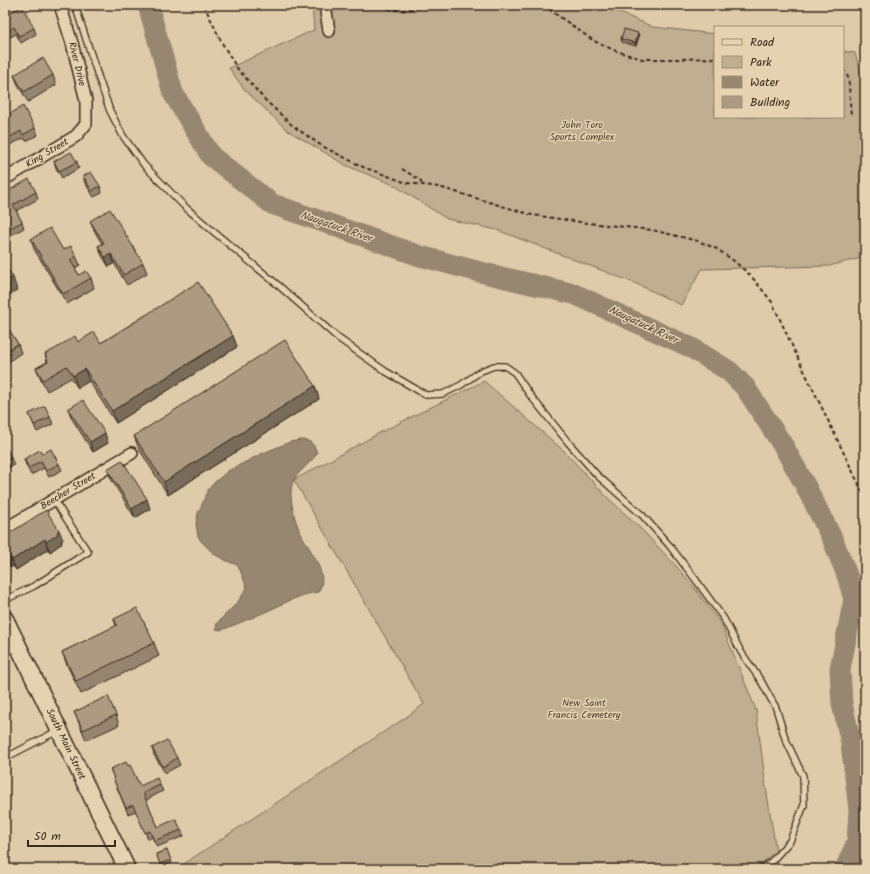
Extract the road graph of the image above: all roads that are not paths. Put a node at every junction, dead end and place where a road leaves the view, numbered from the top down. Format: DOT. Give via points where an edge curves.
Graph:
graph roads {
  1 [pos="60,5"];
  2 [pos="76,5"];
  3 [pos="325,5"];
  4 [pos="329,31"];
  5 [pos="86,124"];
  6 [pos="5,179"];
  7 [pos="132,453"];
  8 [pos="54,500"];
  9 [pos="5,529"];
  10 [pos="5,600"];
  11 [pos="5,619"];
  12 [pos="11,649"];
  13 [pos="59,730"];
  14 [pos="5,758"];
  15 [pos="127,869"];
  16 [pos="761,869"];
  1 -- 5 [label="street, River Drive" via="86,101"];
  2 -- 16 [label="lane" via="110,111 123,136 144,165 184,206 338,338 385,371 426,395 443,394 481,371 494,366 505,366 515,373 530,395 597,475 643,516 669,545 724,619 776,708 785,738 803,776 804,805 790,841"];
  3 -- 4 [label="street"];
  5 -- 6 [label="street, King Street" via="76,136"];
  7 -- 8 [label="street, Beecher Street"];
  8 -- 9 [label="street, Beecher Street"];
  8 -- 10 [label="lane" via="88,552 34,586"];
  11 -- 12 [label="main road, South Main Street"];
  12 -- 13 [label="main road, South Main Street"];
  13 -- 14 [label="lane"];
  13 -- 15 [label="main road, South Main Street"];
}
